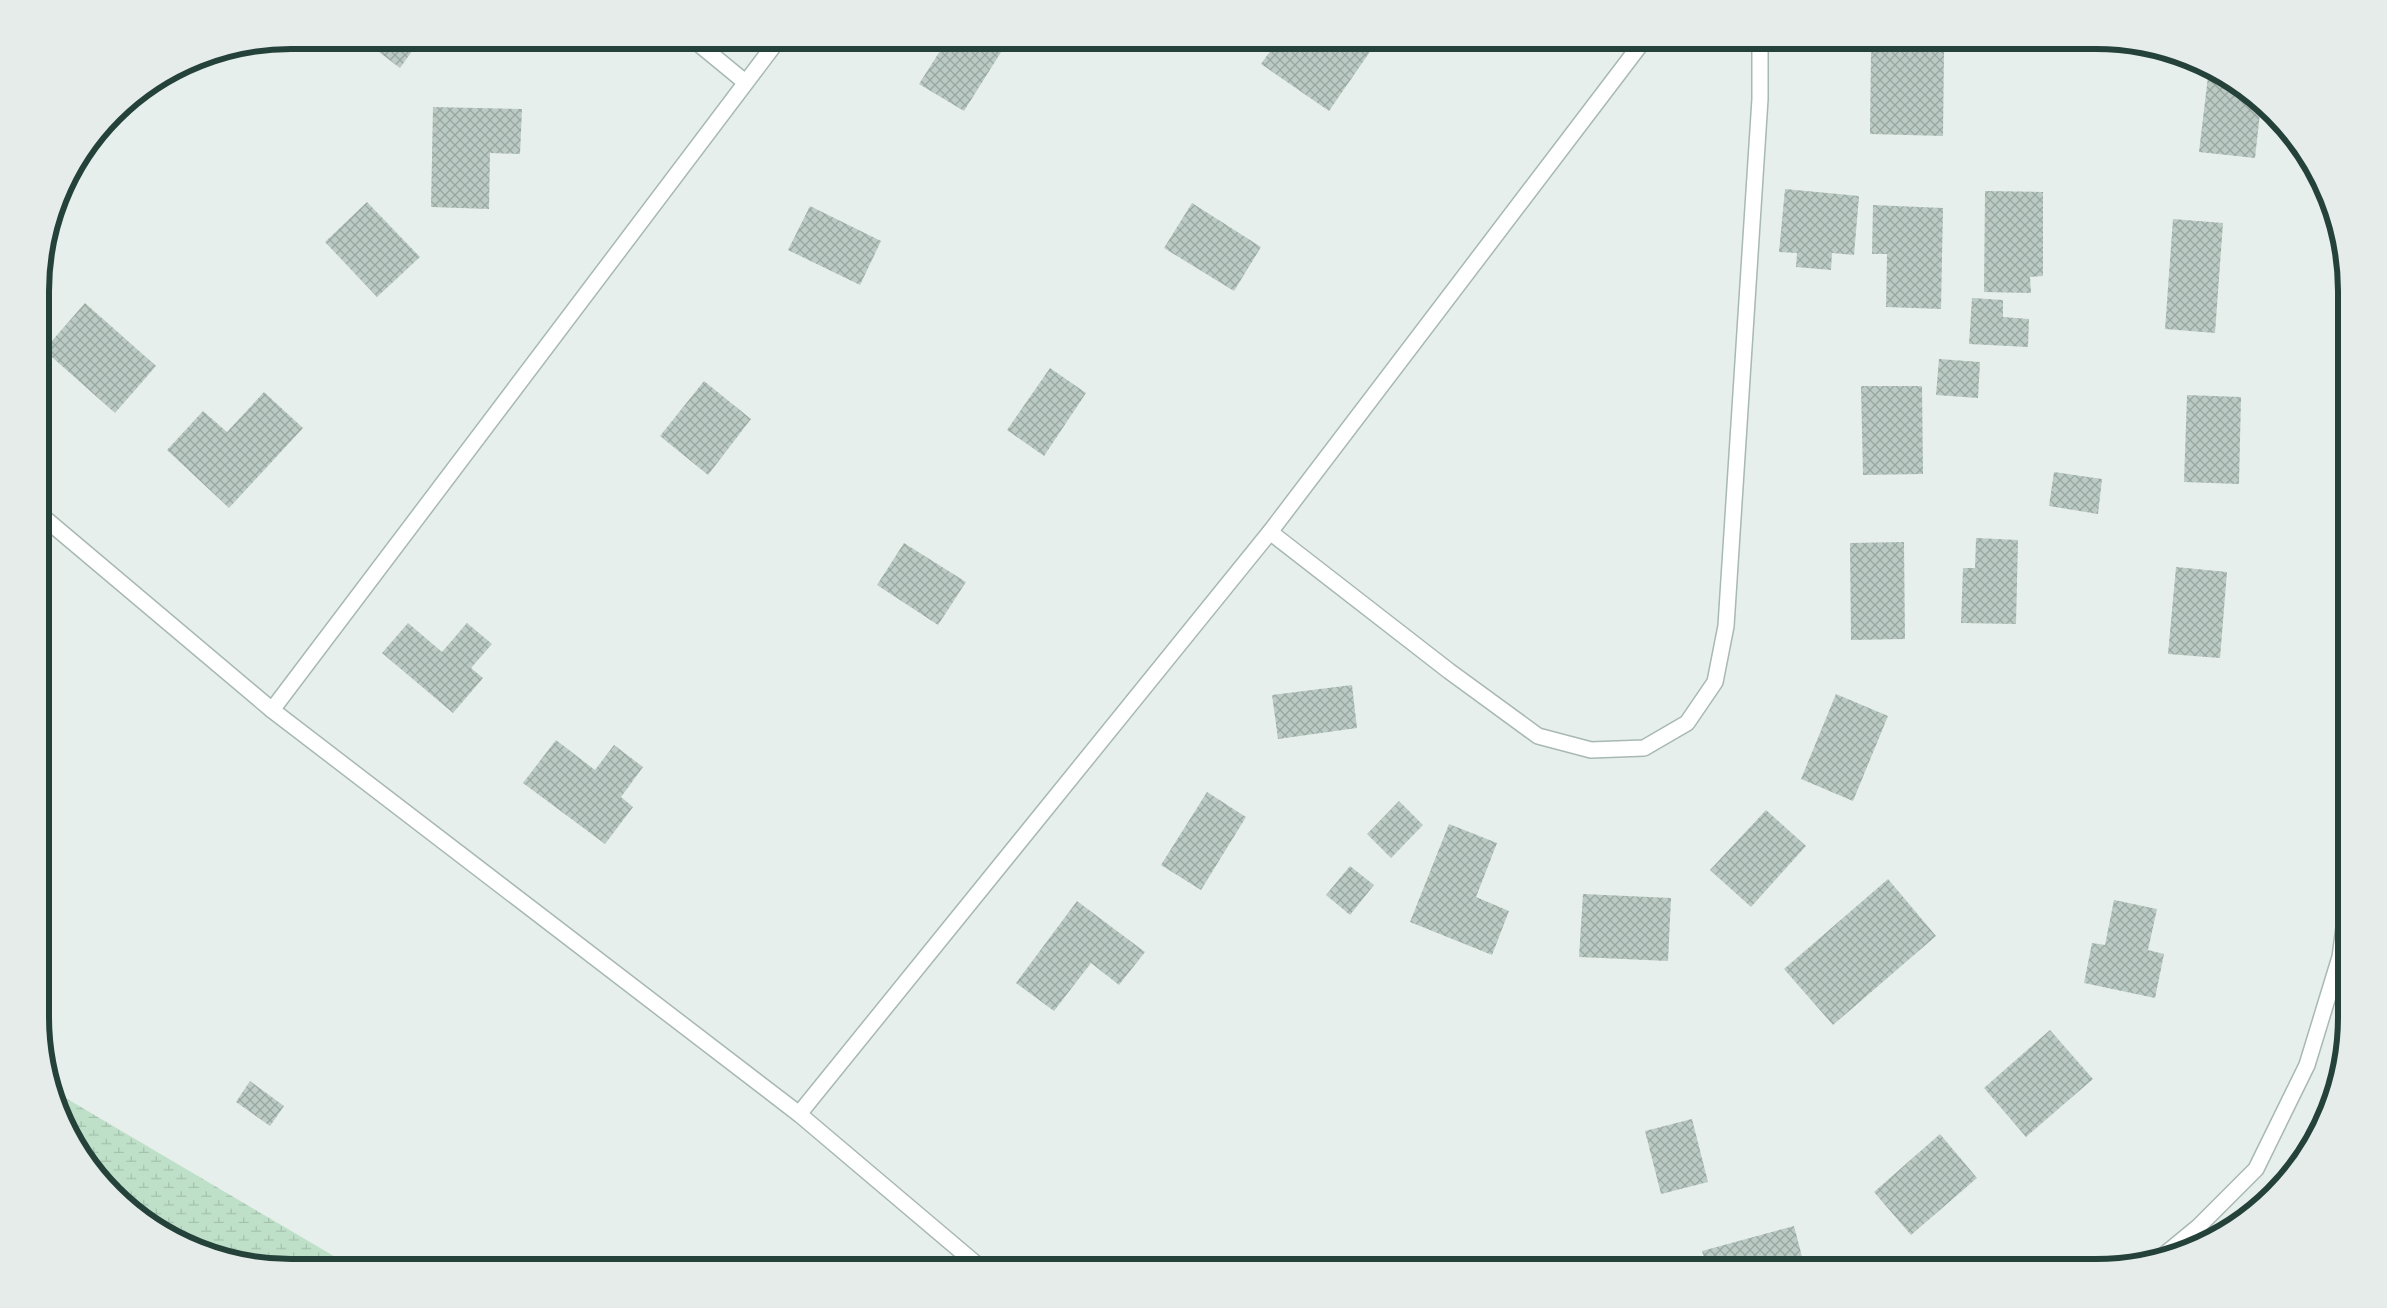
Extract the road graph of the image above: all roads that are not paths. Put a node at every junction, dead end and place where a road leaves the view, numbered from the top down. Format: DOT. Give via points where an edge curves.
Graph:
graph roads {
  1 [pos="705,49"];
  2 [pos="771,49"];
  3 [pos="1637,49"];
  4 [pos="1760,49"];
  5 [pos="745,82"];
  6 [pos="49,522"];
  7 [pos="1270,532"];
  8 [pos="272,710"];
  9 [pos="2338,964"];
  10 [pos="798,1114"];
  11 [pos="2176,1245"];
  12 [pos="970,1259"];
  1 -- 5 [label="street"];
  2 -- 5 [label="street"];
  3 -- 7 [label="street"];
  4 -- 7 [label="street" via="1760,99 1726,626 1715,682 1687,723 1644,748 1591,750 1538,736"];
  5 -- 8 [label="street"];
  6 -- 8 [label="street"];
  7 -- 10 [label="street"];
  8 -- 10 [label="street"];
  9 -- 11 [label="street" via="2307,1065 2256,1169"];
  10 -- 12 [label="street"];
}
